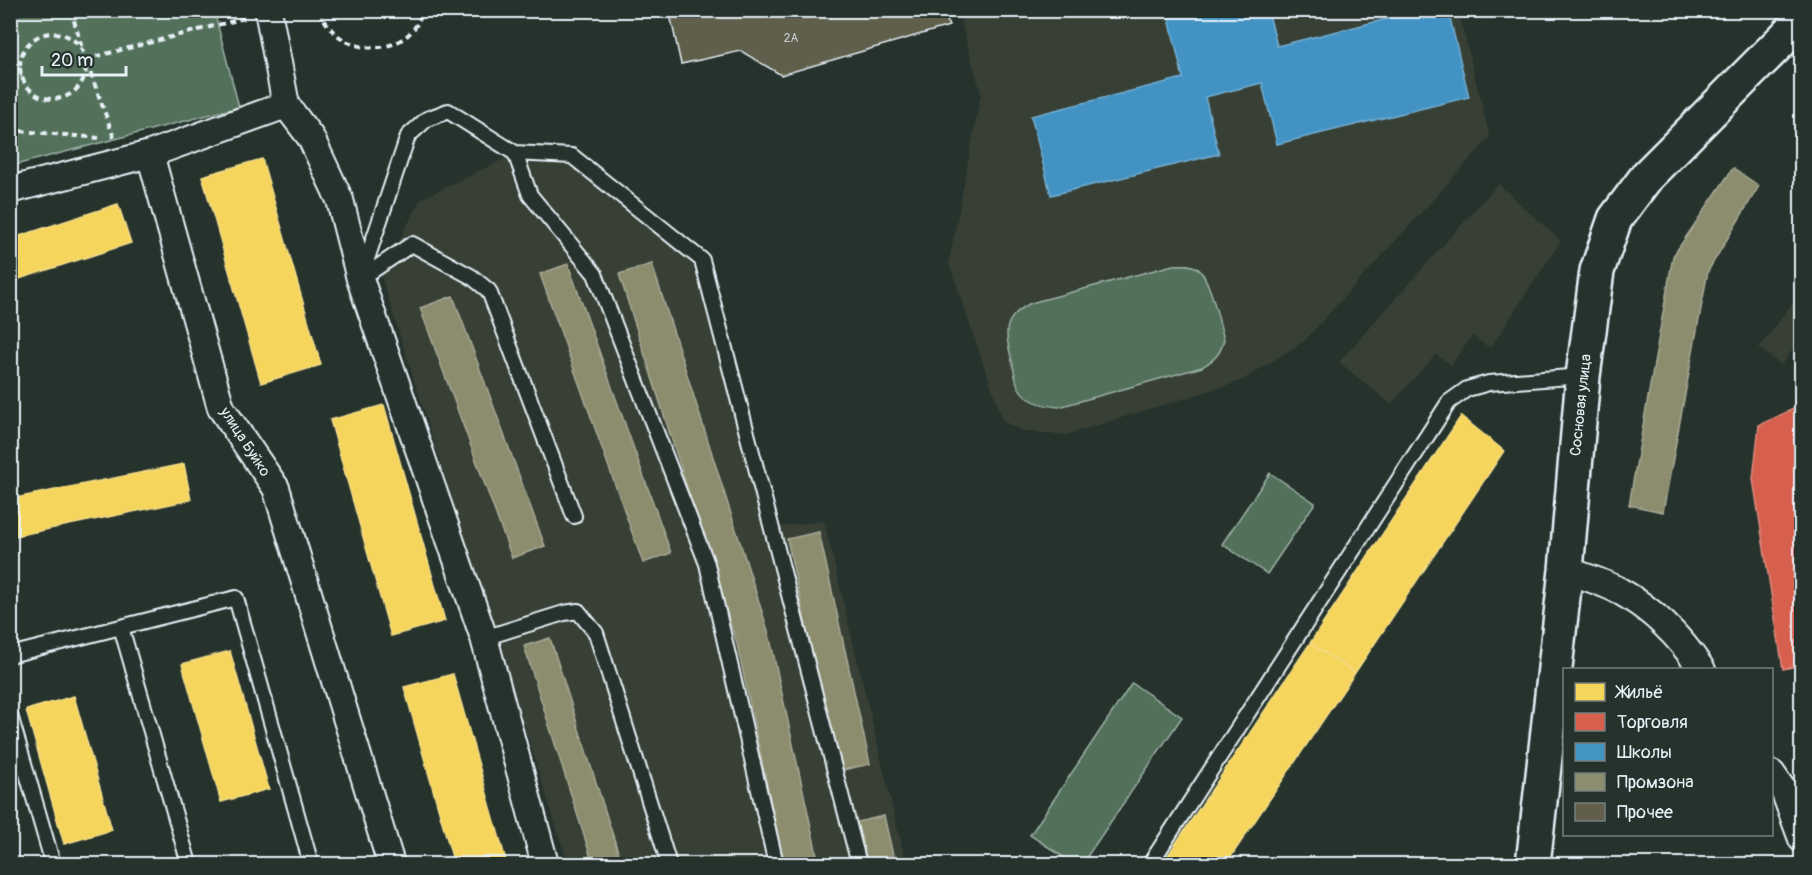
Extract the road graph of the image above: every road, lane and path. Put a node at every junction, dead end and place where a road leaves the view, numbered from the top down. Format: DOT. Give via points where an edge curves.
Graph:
graph roads {
  1 [pos="70,10"];
  2 [pos="320,10"];
  3 [pos="423,10"];
  4 [pos="268,12"];
  5 [pos="1802,20"];
  6 [pos="86,59"];
  7 [pos="22,75"];
  8 [pos="10,78"];
  9 [pos="286,105"];
  10 [pos="10,130"];
  11 [pos="114,139"];
  12 [pos="515,153"];
  13 [pos="150,154"];
  14 [pos="10,190"];
  15 [pos="360,279"];
  16 [pos="1583,376"];
  17 [pos="574,516"];
  18 [pos="1566,570"];
  19 [pos="121,627"];
  20 [pos="484,638"];
  21 [pos="10,655"];
  22 [pos="1701,668"];
  23 [pos="10,715"];
  24 [pos="1786,783"];
  25 [pos="1802,838"];
  26 [pos="53,864"];
  27 [pos="189,864"];
  28 [pos="311,864"];
  29 [pos="391,864"];
  30 [pos="545,864"];
  31 [pos="669,864"];
  32 [pos="776,864"];
  33 [pos="860,864"];
  34 [pos="1150,864"];
  35 [pos="1533,864"];
  1 -- 6 [label="path"];
  2 -- 3 [label="path" via="334,36 365,48 396,43 412,30"];
  4 -- 6 [label="path"];
  4 -- 9 [label="street"];
  5 -- 16 [label="street, Сосновая улица" via="1648,175 1616,219 1597,271"];
  6 -- 7 [label="path" via="82,81 67,96 45,98 35,93"];
  6 -- 7 [label="path" via="75,41 56,33 45,34 27,45 22,54"];
  6 -- 11 [label="path"];
  7 -- 8 [label="path"];
  9 -- 13 [label="street"];
  9 -- 15 [label="street" via="310,138 340,200"];
  10 -- 11 [label="path"];
  11 -- 13 [label="path"];
  12 -- 15 [label="lane" via="448,111 427,119 408,136"];
  12 -- 32 [label="lane" via="530,195 595,274 707,564"];
  12 -- 33 [label="lane" via="572,156 702,260"];
  13 -- 14 [label="street"];
  13 -- 29 [label="street, улица Буйко" via="221,408 276,488"];
  15 -- 17 [label="lane" via="412,244 472,277 489,291"];
  15 -- 20 [label="street"];
  16 -- 18 [label="street, Сосновая улица"];
  16 -- 34 [label="lane" via="1489,383 1467,389 1449,402"];
  18 -- 22 [label="street" via="1617,590 1655,615"];
  18 -- 35 [label="street, Сосновая улица"];
  19 -- 21 [label="lane"];
  19 -- 27 [label="lane"];
  19 -- 28 [label="lane" via="236,598"];
  20 -- 30 [label="street"];
  20 -- 31 [label="lane" via="578,611 596,633"];
  23 -- 26 [label="lane"];
  24 -- 25 [label="street"];
}
